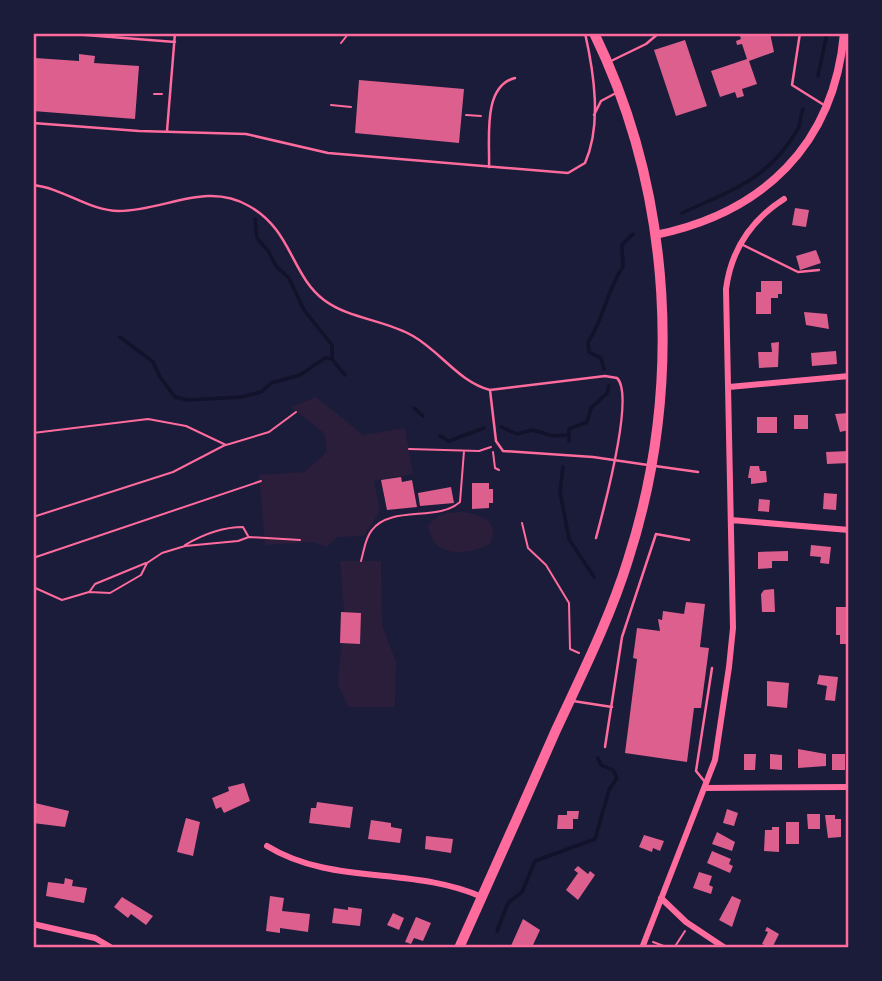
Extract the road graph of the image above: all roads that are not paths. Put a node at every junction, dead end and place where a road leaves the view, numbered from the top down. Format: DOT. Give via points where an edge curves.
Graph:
graph roads {
  1 [pos="60,33"];
  2 [pos="175,33"];
  3 [pos="585,33"];
  4 [pos="594,33"];
  5 [pos="659,33"];
  6 [pos="800,33"];
  7 [pos="844,33"];
  8 [pos="175,42"];
  9 [pos="846,48"];
  10 [pos="608,63"];
  11 [pos="515,78"];
  12 [pos="620,92"];
  13 [pos="827,107"];
  14 [pos="594,118"];
  15 [pos="33,123"];
  16 [pos="167,132"];
  17 [pos="489,167"];
  18 [pos="33,185"];
  19 [pos="784,199"];
  20 [pos="655,235"];
  21 [pos="741,243"];
  22 [pos="819,270"];
  23 [pos="849,376"];
  24 [pos="729,387"];
  25 [pos="490,390"];
  26 [pos="616,460"];
  27 [pos="652,466"];
  28 [pos="698,472"];
  29 [pos="731,520"];
  30 [pos="849,530"];
  31 [pos="596,538"];
  32 [pos="689,540"];
  33 [pos="712,668"];
  34 [pos="570,700"];
  35 [pos="611,707"];
  36 [pos="606,747"];
  37 [pos="706,786"];
  38 [pos="849,787"];
  39 [pos="267,846"];
  40 [pos="482,897"];
  41 [pos="661,898"];
  42 [pos="33,924"];
  43 [pos="112,948"];
  44 [pos="459,948"];
  45 [pos="642,948"];
  46 [pos="725,948"];
  1 -- 8 [label="lane"];
  2 -- 8 [label="lane"];
  3 -- 14 [label="lane"];
  4 -- 10 [label="main road"];
  5 -- 10 [label="lane"];
  6 -- 13 [label="lane" via="792,85"];
  7 -- 9 [label="street"];
  8 -- 16 [label="lane"];
  9 -- 13 [label="street"];
  10 -- 12 [label="main road"];
  11 -- 17 [label="lane" via="494,96"];
  12 -- 14 [label="lane" via="601,101"];
  12 -- 20 [label="main road" via="642,165"];
  13 -- 20 [label="street" via="800,154 761,190 713,219"];
  14 -- 17 [label="lane" via="587,159 575,171 556,174"];
  15 -- 16 [label="lane"];
  16 -- 17 [label="lane" via="246,134 328,153"];
  18 -- 25 [label="lane" via="118,211 201,195 247,204 279,229 323,299 410,334 434,349 470,383"];
  19 -- 21 [label="street" via="767,210"];
  20 -- 27 [label="main road" via="663,362"];
  21 -- 22 [label="lane" via="798,272"];
  21 -- 24 [label="street" via="726,289"];
  23 -- 24 [label="street"];
  24 -- 29 [label="street"];
  25 -- 26 [label="lane" via="496,441 503,451"];
  25 -- 26 [label="lane" via="617,377 622,384"];
  26 -- 27 [label="lane"];
  26 -- 31 [label="lane"];
  27 -- 28 [label="lane"];
  27 -- 34 [label="main road" via="629,558"];
  29 -- 30 [label="street"];
  29 -- 37 [label="street" via="733,628 717,751"];
  32 -- 35 [label="lane" via="656,534 624,632"];
  33 -- 37 [label="lane" via="696,771"];
  34 -- 35 [label="lane"];
  34 -- 40 [label="main road"];
  35 -- 36 [label="lane"];
  37 -- 38 [label="street"];
  37 -- 41 [label="street"];
  39 -- 40 [label="street" via="312,867 431,880"];
  40 -- 44 [label="main road"];
  41 -- 45 [label="street"];
  41 -- 46 [label="street"];
  42 -- 43 [label="street" via="95,938"];
}
